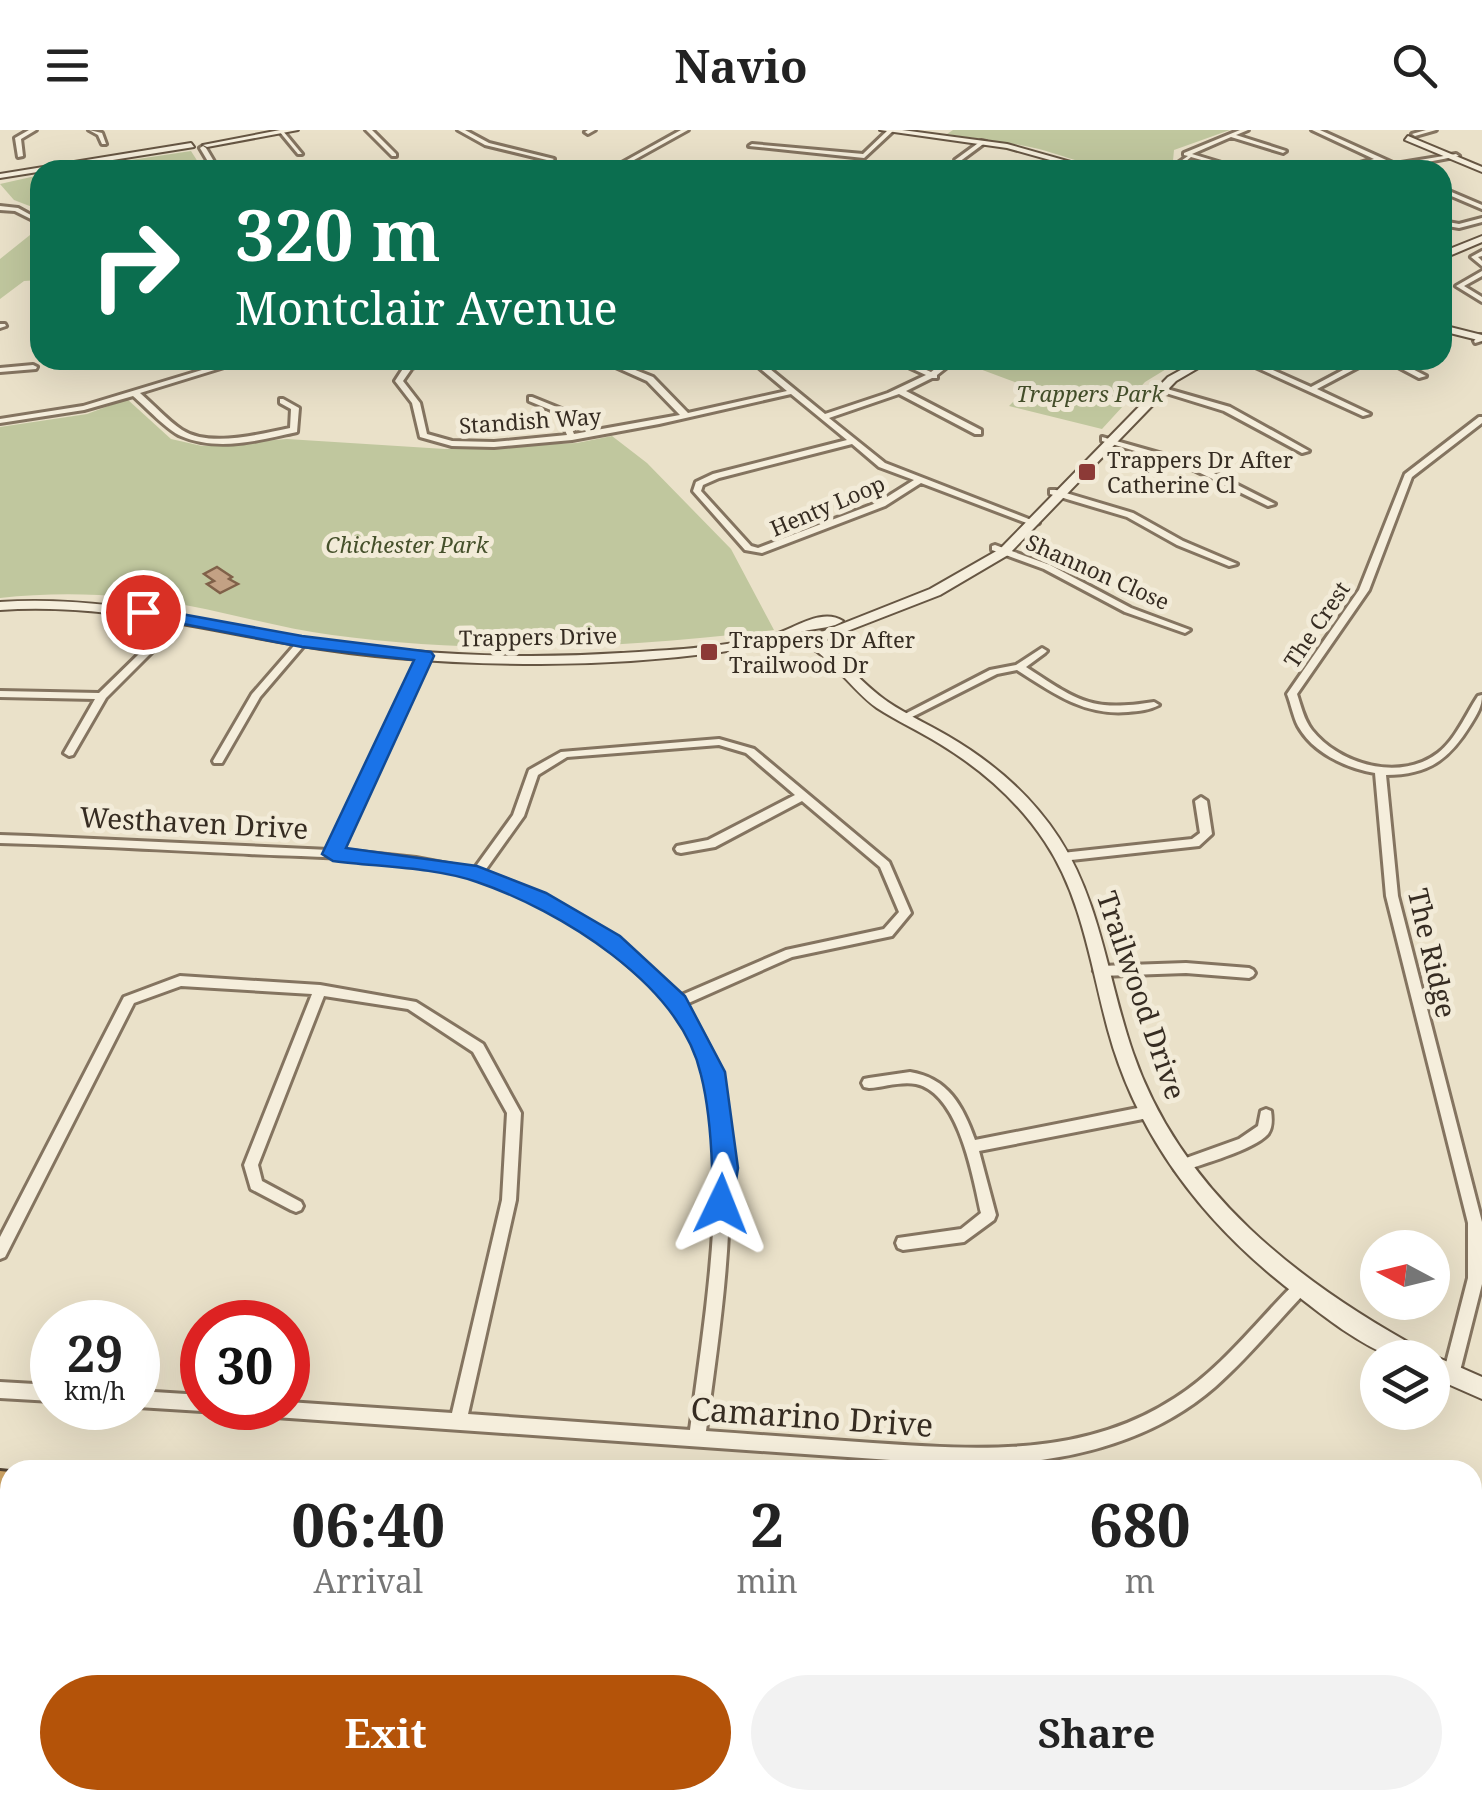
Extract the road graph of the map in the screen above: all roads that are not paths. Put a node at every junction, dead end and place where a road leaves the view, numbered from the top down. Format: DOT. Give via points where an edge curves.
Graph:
graph roads {
  1 [pos="33,130"];
  2 [pos="92,130"];
  3 [pos="294,130"];
  4 [pos="369,130"];
  5 [pos="461,130"];
  6 [pos="686,130"];
  7 [pos="887,130"];
  8 [pos="1245,130"];
  9 [pos="1315,130"];
  10 [pos="1433,130"];
  11 [pos="281,132"];
  12 [pos="938,133"];
  13 [pos="1410,134"];
  14 [pos="1229,135"];
  15 [pos="983,142"];
  16 [pos="104,144"];
  17 [pos="752,146"];
  18 [pos="199,147"];
  19 [pos="1283,151"];
  20 [pos="300,153"];
  21 [pos="394,155"];
  22 [pos="20,156"];
  23 [pos="1454,156"];
  24 [pos="551,158"];
  25 [pos="1190,158"];
  26 [pos="99,160"];
  27 [pos="209,160"];
  28 [pos="630,160"];
  29 [pos="958,160"];
  30 [pos="1048,160"];
  31 [pos="1187,160"];
  32 [pos="1199,160"];
  33 [pos="1381,160"];
  34 [pos="1436,160"];
  35 [pos="1482,169"];
  36 [pos="30,171"];
  37 [pos="0,176"];
  38 [pos="1452,194"];
  39 [pos="1482,207"];
  40 [pos="0,208"];
  41 [pos="30,216"];
  42 [pos="1482,220"];
  43 [pos="1452,224"];
  44 [pos="1482,230"];
  45 [pos="1482,239"];
  46 [pos="1452,241"];
  47 [pos="1452,252"];
  48 [pos="1482,253"];
  49 [pos="1482,264"];
  50 [pos="1482,274"];
  51 [pos="1482,300"];
  52 [pos="1452,332"];
  53 [pos="1481,339"];
  54 [pos="30,368"];
  55 [pos="0,370"];
  56 [pos="209,370"];
  57 [pos="406,370"];
  58 [pos="627,370"];
  59 [pos="766,370"];
  60 [pos="920,370"];
  61 [pos="941,370"];
  62 [pos="1184,370"];
  63 [pos="1190,370"];
  64 [pos="1269,370"];
  65 [pos="1349,370"];
  66 [pos="1410,370"];
  67 [pos="934,376"];
  68 [pos="1422,376"];
  69 [pos="1160,388"];
  70 [pos="1314,388"];
  71 [pos="135,392"];
  72 [pos="791,392"];
  73 [pos="901,392"];
  74 [pos="532,399"];
  75 [pos="283,402"];
  76 [pos="1366,414"];
  77 [pos="685,415"];
  78 [pos="823,417"];
  79 [pos="1482,419"];
  80 [pos="0,421"];
  81 [pos="978,432"];
  82 [pos="572,438"];
  83 [pos="1108,440"];
  84 [pos="850,442"];
  85 [pos="1305,451"];
  86 [pos="918,482"];
  87 [pos="1056,493"];
  88 [pos="1271,504"];
  89 [pos="1029,521"];
  90 [pos="999,550"];
  91 [pos="1232,564"];
  92 [pos="0,606"];
  93 [pos="181,618"];
  94 [pos="1185,630"];
  95 [pos="811,636"];
  96 [pos="302,642"];
  97 [pos="1042,651"];
  98 [pos="424,656"];
  99 [pos="1019,666"];
  100 [pos="0,694"];
  101 [pos="102,696"];
  102 [pos="1482,698"];
  103 [pos="1154,704"];
  104 [pos="904,717"];
  105 [pos="68,754"];
  106 [pos="218,761"];
  107 [pos="1380,773"];
  108 [pos="800,797"];
  109 [pos="1201,801"];
  110 [pos="0,839"];
  111 [pos="681,848"];
  112 [pos="333,854"];
  113 [pos="1062,857"];
  114 [pos="477,873"];
  115 [pos="1100,971"];
  116 [pos="1249,973"];
  117 [pos="320,990"];
  118 [pos="677,1002"];
  119 [pos="869,1083"];
  120 [pos="1148,1112"];
  121 [pos="1266,1114"];
  122 [pos="971,1147"];
  123 [pos="1180,1166"];
  124 [pos="296,1206"];
  125 [pos="902,1243"];
  126 [pos="0,1252"];
  127 [pos="1301,1286"];
  128 [pos="1387,1340"];
  129 [pos="1450,1348"];
  130 [pos="1450,1374"];
  131 [pos="1482,1388"];
  132 [pos="0,1390"];
  133 [pos="30,1392"];
  134 [pos="310,1411"];
  135 [pos="458,1421"];
  136 [pos="697,1438"];
  1 -- 22 [label="street" via="18,138"];
  2 -- 16 [label="street"];
  3 -- 11 [label="main road"];
  4 -- 21 [label="street"];
  5 -- 24 [label="street" via="487,144"];
  6 -- 28 [label="street"];
  7 -- 12 [label="main road"];
  7 -- 17 [label="street" via="864,156"];
  8 -- 14 [label="street"];
  9 -- 33 [label="street"];
  10 -- 13 [label="street"];
  11 -- 18 [label="main road"];
  11 -- 20 [label="street"];
  12 -- 15 [label="main road"];
  13 -- 23 [label="main road"];
  14 -- 19 [label="street"];
  14 -- 25 [label="street" via="1190,151"];
  15 -- 29 [label="street"];
  15 -- 30 [label="main road"];
  18 -- 26 [label="main road"];
  18 -- 27 [label="street"];
  23 -- 34 [label="street"];
  23 -- 35 [label="main road"];
  25 -- 31 [label="street"];
  25 -- 32 [label="street"];
  36 -- 37 [label="main road"];
  38 -- 39 [label="street"];
  40 -- 41 [label="street"];
  42 -- 43 [label="street"];
  44 -- 46 [label="main road"];
  45 -- 47 [label="main road"];
  48 -- 49 [label="street" via="1474,257"];
  50 -- 51 [label="street" via="1459,286"];
  52 -- 53 [label="main road"];
  54 -- 55 [label="street"];
  56 -- 71 [label="street"];
  57 -- 82 [label="street, Standish Way" via="399,381 416,403 423,435 433,441"];
  58 -- 77 [label="street, Standish Way" via="650,380"];
  59 -- 72 [label="street"];
  60 -- 67 [label="street"];
  61 -- 67 [label="street"];
  62 -- 69 [label="main road, Trappers Drive"];
  63 -- 69 [label="main road, Trappers Drive"];
  64 -- 70 [label="street"];
  65 -- 70 [label="street"];
  66 -- 68 [label="street"];
  67 -- 73 [label="street"];
  69 -- 83 [label="main road, Trappers Drive"];
  69 -- 85 [label="street" via="1228,410"];
  70 -- 76 [label="street"];
  71 -- 75 [label="street" via="182,434 232,442 294,430 295,408"];
  71 -- 80 [label="street"];
  72 -- 77 [label="street, Standish Way"];
  72 -- 78 [label="street"];
  73 -- 78 [label="street"];
  73 -- 81 [label="street"];
  74 -- 82 [label="street" via="561,412"];
  77 -- 82 [label="street, Standish Way"];
  78 -- 84 [label="street"];
  79 -- 107 [label="street, The Crest" via="1408,476 1364,590 1292,694 1320,746"];
  83 -- 87 [label="main road, Trappers Drive"];
  83 -- 88 [label="street" via="1191,465"];
  84 -- 86 [label="street"];
  84 -- 86 [label="street, Henty Loop" via="716,476 697,491 748,548 759,550 882,504"];
  86 -- 89 [label="street"];
  87 -- 89 [label="main road, Trappers Drive"];
  87 -- 91 [label="street" via="1130,515"];
  89 -- 90 [label="main road, Trappers Drive"];
  90 -- 94 [label="street, Shannon Close"];
  90 -- 95 [label="main road, Trappers Drive" via="935,592"];
  92 -- 93 [label="main road, Trappers Drive" via="105,606"];
  93 -- 96 [label="main road, Trappers Drive"];
  93 -- 101 [label="street"];
  95 -- 98 [label="main road, Trappers Drive" via="556,659"];
  95 -- 104 [label="main road, Trailwood Drive" via="874,699"];
  96 -- 98 [label="main road, Trappers Drive"];
  96 -- 106 [label="street" via="256,696"];
  97 -- 99 [label="street"];
  98 -- 112 [label="street"];
  99 -- 103 [label="street" via="1101,712"];
  99 -- 104 [label="street"];
  100 -- 101 [label="street"];
  101 -- 105 [label="street"];
  102 -- 107 [label="street" via="1442,755 1414,769"];
  104 -- 113 [label="main road, Trailwood Drive" via="992,774 1042,824"];
  107 -- 129 [label="street, The Ridge" via="1392,896 1475,1222 1476,1278"];
  108 -- 111 [label="street" via="711,844"];
  108 -- 114 [label="street" via="750,751 719,742 564,754 532,773 518,816"];
  108 -- 118 [label="street" via="884,865 904,913 888,933 790,953"];
  109 -- 113 [label="street" via="1206,834 1195,842"];
  110 -- 112 [label="street, Westhaven Drive"];
  112 -- 114 [label="street, Westhaven Drive"];
  113 -- 115 [label="main road, Trailwood Drive"];
  114 -- 118 [label="street, Westhaven Drive" via="539,899 612,942"];
  115 -- 116 [label="street"];
  115 -- 120 [label="main road, Trailwood Drive"];
  117 -- 124 [label="street" via="251,1166 256,1185"];
  117 -- 126 [label="street" via="180,981 129,1000"];
  117 -- 135 [label="street" via="412,1005 478,1048 514,1113 509,1200"];
  118 -- 136 [label="street, Westhaven Drive" via="713,1072 725,1168"];
  119 -- 122 [label="street" via="918,1078 949,1097"];
  120 -- 122 [label="street"];
  120 -- 123 [label="main road, Trailwood Drive"];
  121 -- 123 [label="street" via="1264,1128 1244,1143"];
  122 -- 125 [label="street" via="989,1214 964,1235"];
  123 -- 127 [label="main road, Trailwood Drive" via="1226,1220"];
  127 -- 128 [label="main road, Trailwood Drive"];
  127 -- 136 [label="street, Camarino Drive" via="1193,1394 1144,1424 1077,1447 962,1457"];
  130 -- 131 [label="main road"];
  132 -- 133 [label="street"];
  134 -- 135 [label="street, Camarino Drive"];
  135 -- 136 [label="street, Camarino Drive"];
}
